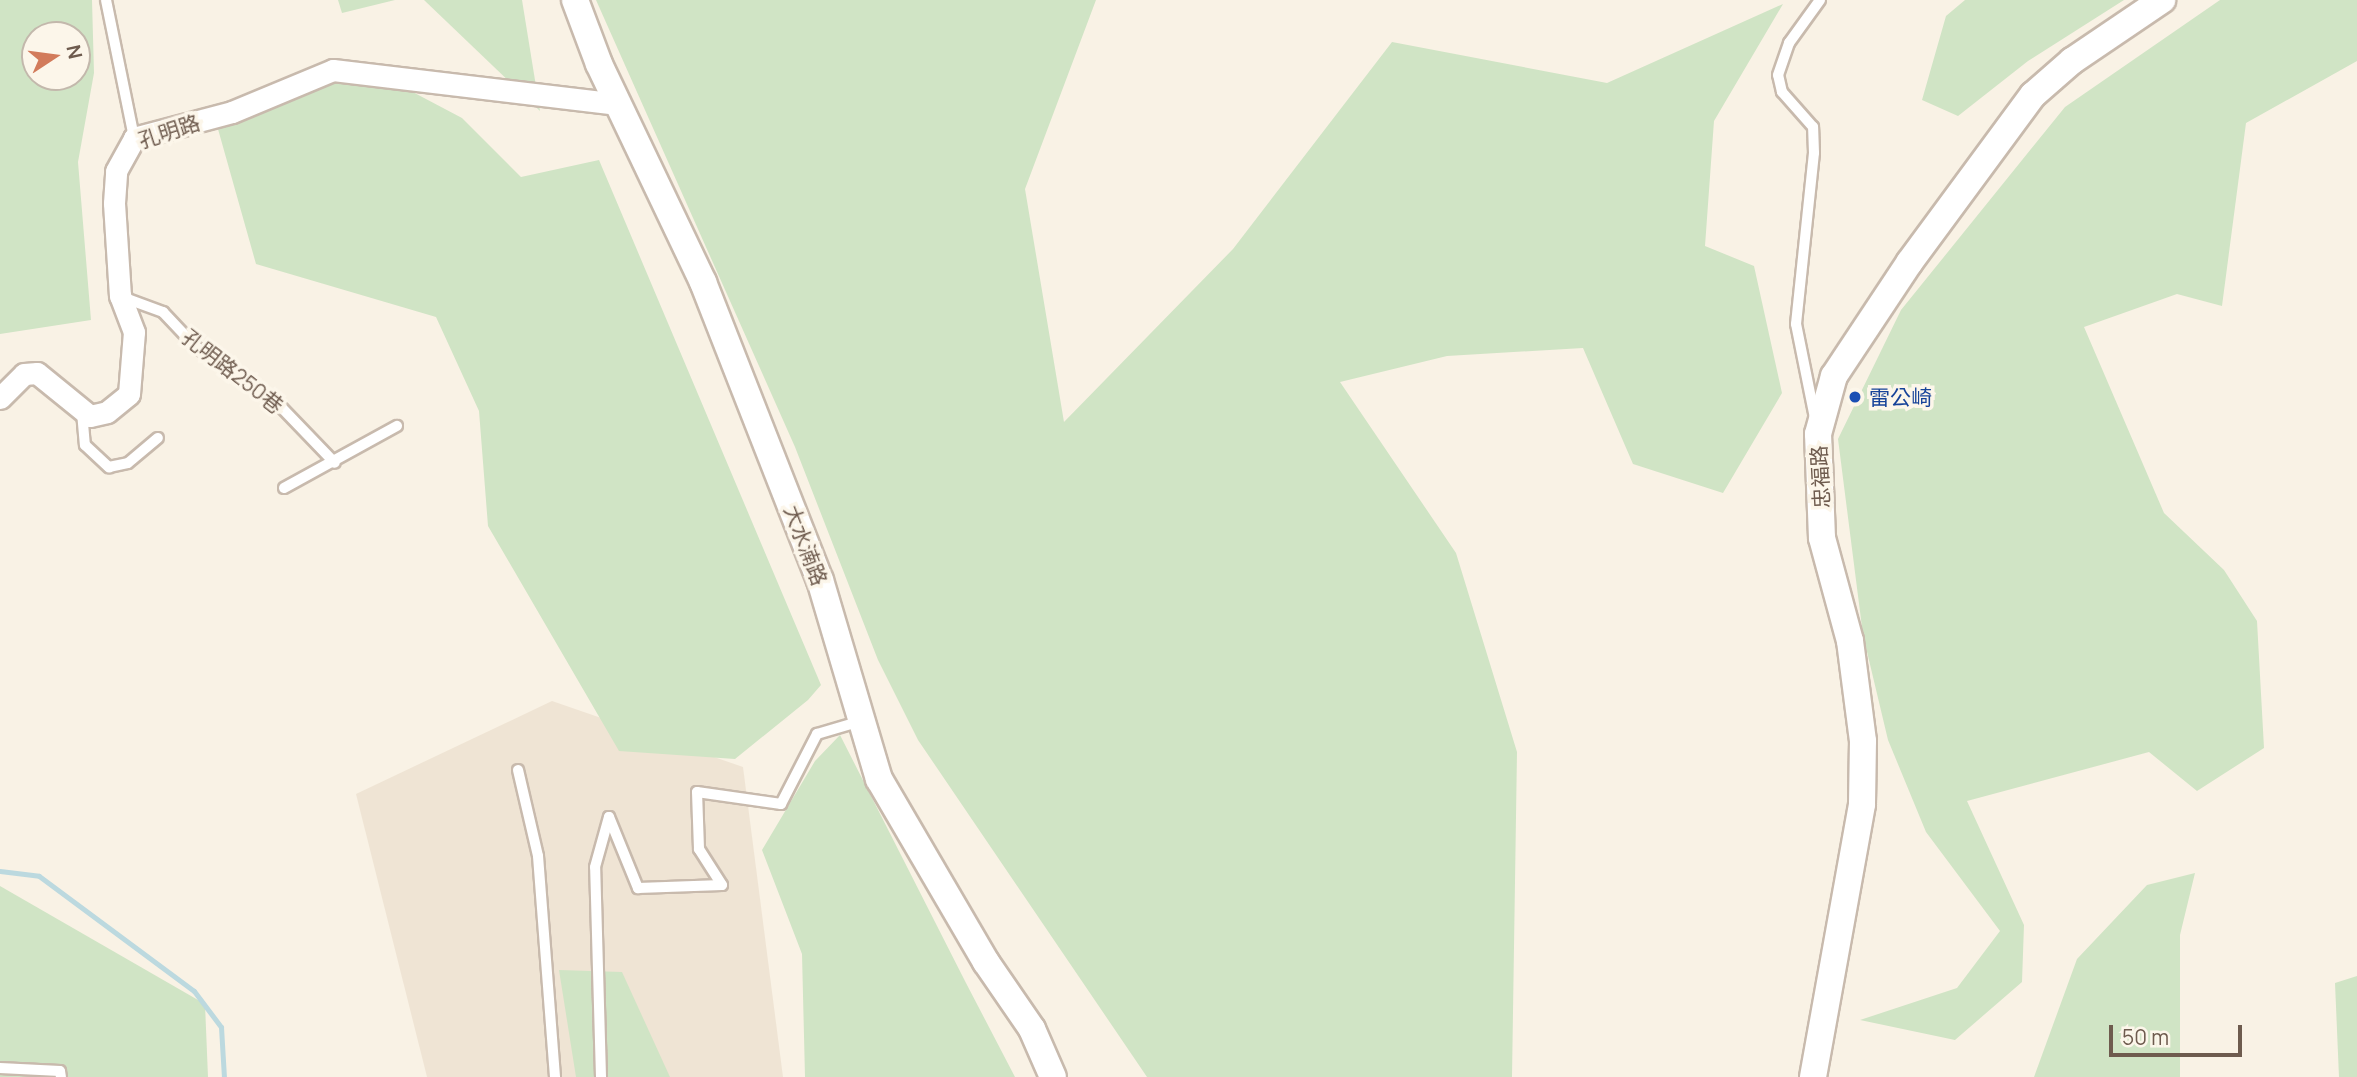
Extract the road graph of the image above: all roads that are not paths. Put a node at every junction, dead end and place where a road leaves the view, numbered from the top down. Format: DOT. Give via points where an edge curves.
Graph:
graph roads {
  1 [pos="106,0"];
  2 [pos="576,0"];
  3 [pos="1820,0"];
  4 [pos="2162,0"];
  5 [pos="618,104"];
  6 [pos="134,138"];
  7 [pos="120,296"];
  8 [pos="0,398"];
  9 [pos="82,410"];
  10 [pos="397,426"];
  11 [pos="1818,435"];
  12 [pos="158,438"];
  13 [pos="335,463"];
  14 [pos="284,488"];
  15 [pos="860,721"];
  16 [pos="518,770"];
  17 [pos="0,1068"];
  18 [pos="61,1074"];
  19 [pos="555,1077"];
  20 [pos="601,1077"];
  21 [pos="1053,1077"];
  22 [pos="1813,1077"];
  1 -- 6 [label="lane"];
  2 -- 5 [label="street, 大水湳路"];
  3 -- 11 [label="lane" via="1789,43 1778,75 1782,92 1813,127 1796,324"];
  4 -- 11 [label="street, 忠福路" via="2072,61 2033,94 1909,263 1834,376"];
  5 -- 6 [label="street, 孔明路" via="333,70 232,112"];
  5 -- 15 [label="street, 大水湳路" via="703,282 815,568"];
  6 -- 7 [label="street, 孔明路" via="116,171"];
  7 -- 9 [label="street, 孔明路" via="134,332 129,394 107,412 90,416"];
  7 -- 13 [label="lane, 孔明路250巷" via="163,312 196,347 282,408"];
  8 -- 9 [label="street" via="24,374 37,373"];
  9 -- 12 [label="lane" via="85,445 109,467 128,463"];
  10 -- 13 [label="lane"];
  11 -- 22 [label="street, 忠福路" via="1822,538 1850,640 1863,766 1862,804"];
  13 -- 14 [label="lane"];
  15 -- 20 [label="lane" via="817,734 781,804 697,792 699,849 722,886 638,888 609,817 595,867"];
  15 -- 21 [label="street, 大水湳路" via="896,814 1032,1028"];
  16 -- 19 [label="lane" via="538,856"];
  17 -- 18 [label="lane"];
}
